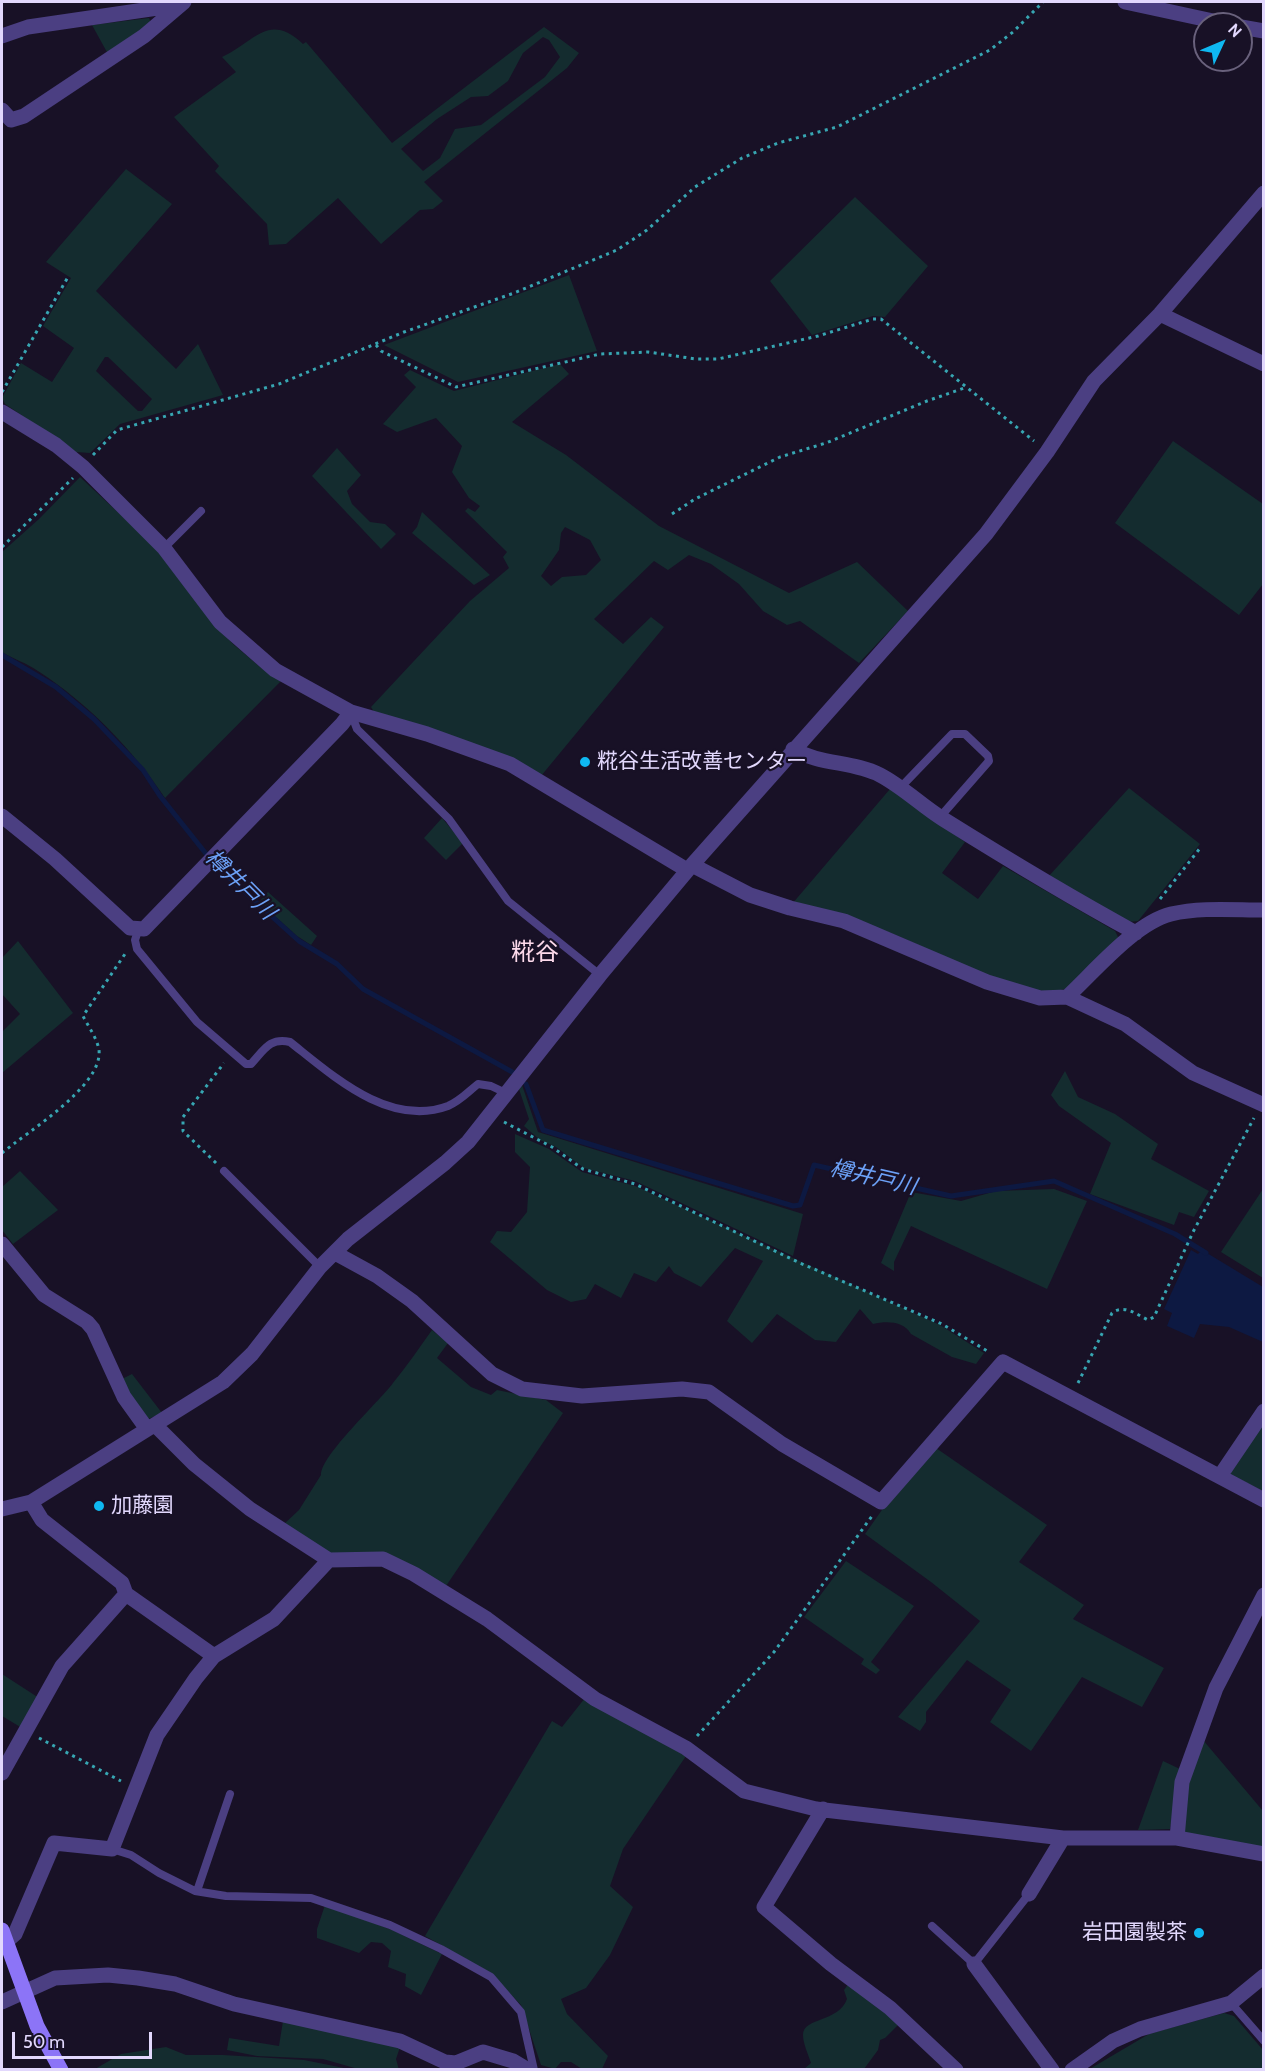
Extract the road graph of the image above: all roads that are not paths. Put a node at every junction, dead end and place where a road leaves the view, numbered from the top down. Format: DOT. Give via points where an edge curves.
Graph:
graph roads {
  1 [pos="1125,2"];
  2 [pos="181,3"];
  3 [pos="1193,17"];
  4 [pos="2,36"];
  5 [pos="4,121"];
  6 [pos="1263,194"];
  7 [pos="1160,314"];
  8 [pos="1263,364"];
  9 [pos="2,412"];
  10 [pos="201,511"];
  11 [pos="164,548"];
  12 [pos="351,712"];
  13 [pos="793,749"];
  14 [pos="900,788"];
  15 [pos="2,816"];
  16 [pos="940,817"];
  17 [pos="689,867"];
  18 [pos="1263,910"];
  19 [pos="1136,933"];
  20 [pos="137,935"];
  21 [pos="600,975"];
  22 [pos="1067,997"];
  23 [pos="508,1094"];
  24 [pos="1263,1104"];
  25 [pos="224,1171"];
  26 [pos="2,1244"];
  27 [pos="335,1253"];
  28 [pos="7,1262"];
  29 [pos="320,1267"];
  30 [pos="1263,1414"];
  31 [pos="152,1428"];
  32 [pos="1220,1476"];
  33 [pos="1263,1500"];
  34 [pos="31,1502"];
  35 [pos="2,1509"];
  36 [pos="329,1560"];
  37 [pos="126,1594"];
  38 [pos="1263,1595"];
  39 [pos="214,1656"];
  40 [pos="2,1773"];
  41 [pos="230,1794"];
  42 [pos="822,1809"];
  43 [pos="1064,1838"];
  44 [pos="1177,1838"];
  45 [pos="112,1849"];
  46 [pos="1263,1854"];
  47 [pos="197,1891"];
  48 [pos="1029,1894"];
  49 [pos="932,1926"];
  50 [pos="4,1936"];
  51 [pos="974,1964"];
  52 [pos="1263,1976"];
  53 [pos="24,1992"];
  54 [pos="2,2002"];
  55 [pos="1231,2003"];
  56 [pos="1263,2041"];
  57 [pos="61,2070"];
  58 [pos="528,2070"];
  59 [pos="534,2070"];
  60 [pos="956,2070"];
  61 [pos="1052,2070"];
  62 [pos="1072,2070"];
  1 -- 3 [label="street"];
  2 -- 4 [label="street" via="28,27"];
  2 -- 5 [label="street" via="144,36 24,116"];
  6 -- 7 [label="street"];
  7 -- 8 [label="street"];
  7 -- 13 [label="street" via="1094,381 999,518 955,571"];
  9 -- 11 [label="street" via="82,466"];
  10 -- 11 [label="lane"];
  11 -- 12 [label="street" via="197,595 239,641 275,670"];
  12 -- 17 [label="street" via="510,764"];
  12 -- 20 [label="street"];
  12 -- 21 [label="lane" via="357,729 450,819 508,901"];
  13 -- 14 [label="street" via="804,756 861,767"];
  13 -- 17 [label="street"];
  14 -- 16 [label="street"];
  14 -- 16 [label="lane" via="952,734 964,734 989,761"];
  15 -- 20 [label="street"];
  16 -- 19 [label="street" via="1043,882"];
  17 -- 21 [label="street"];
  17 -- 22 [label="street" via="750,895 844,921 987,982 1040,998"];
  18 -- 19 [label="street" via="1190,911 1170,915"];
  19 -- 22 [label="street"];
  20 -- 23 [label="lane" via="137,949 197,1022 246,1064 251,1064 272,1041 279,1039 290,1042 371,1100 399,1109 447,1106 478,1084"];
  21 -- 23 [label="street"];
  22 -- 24 [label="street" via="1125,1024 1192,1073"];
  23 -- 27 [label="street" via="445,1163"];
  25 -- 29 [label="lane"];
  26 -- 28 [label="street"];
  27 -- 29 [label="street"];
  27 -- 32 [label="street" via="377,1276 412,1302 505,1382 532,1391 582,1396 682,1389 709,1392 782,1444 881,1502 1003,1362"];
  28 -- 31 [label="street" via="44,1295 87,1322 124,1397"];
  29 -- 31 [label="street" via="237,1369"];
  30 -- 32 [label="street"];
  31 -- 34 [label="street"];
  31 -- 36 [label="street" via="250,1509"];
  32 -- 33 [label="street"];
  34 -- 35 [label="street"];
  34 -- 37 [label="street" via="42,1520 122,1583"];
  36 -- 39 [label="street" via="274,1619"];
  36 -- 42 [label="street" via="383,1559 414,1574 487,1619 595,1700 686,1749 744,1791"];
  37 -- 39 [label="street"];
  37 -- 40 [label="street" via="62,1666"];
  38 -- 44 [label="street" via="1216,1688 1182,1782"];
  39 -- 45 [label="street" via="157,1735"];
  41 -- 47 [label="lane"];
  42 -- 43 [label="street"];
  42 -- 60 [label="street" via="764,1907 890,2008"];
  43 -- 44 [label="street"];
  43 -- 48 [label="street"];
  44 -- 46 [label="street"];
  45 -- 47 [label="lane" via="131,1855 159,1874"];
  45 -- 50 [label="street" via="54,1844 15,1934"];
  47 -- 59 [label="lane" via="226,1896 311,1898 390,1925 441,1949 491,1977 521,2012"];
  48 -- 51 [label="lane"];
  49 -- 51 [label="lane"];
  50 -- 53 [label="main road"];
  51 -- 61 [label="street"];
  52 -- 55 [label="street"];
  53 -- 54 [label="street"];
  53 -- 57 [label="main road"];
  53 -- 58 [label="street" via="55,1978 138,1978 400,2041 445,2062 456,2063 483,2052"];
  55 -- 56 [label="lane"];
  55 -- 62 [label="street" via="1140,2029 1113,2041"];
}
